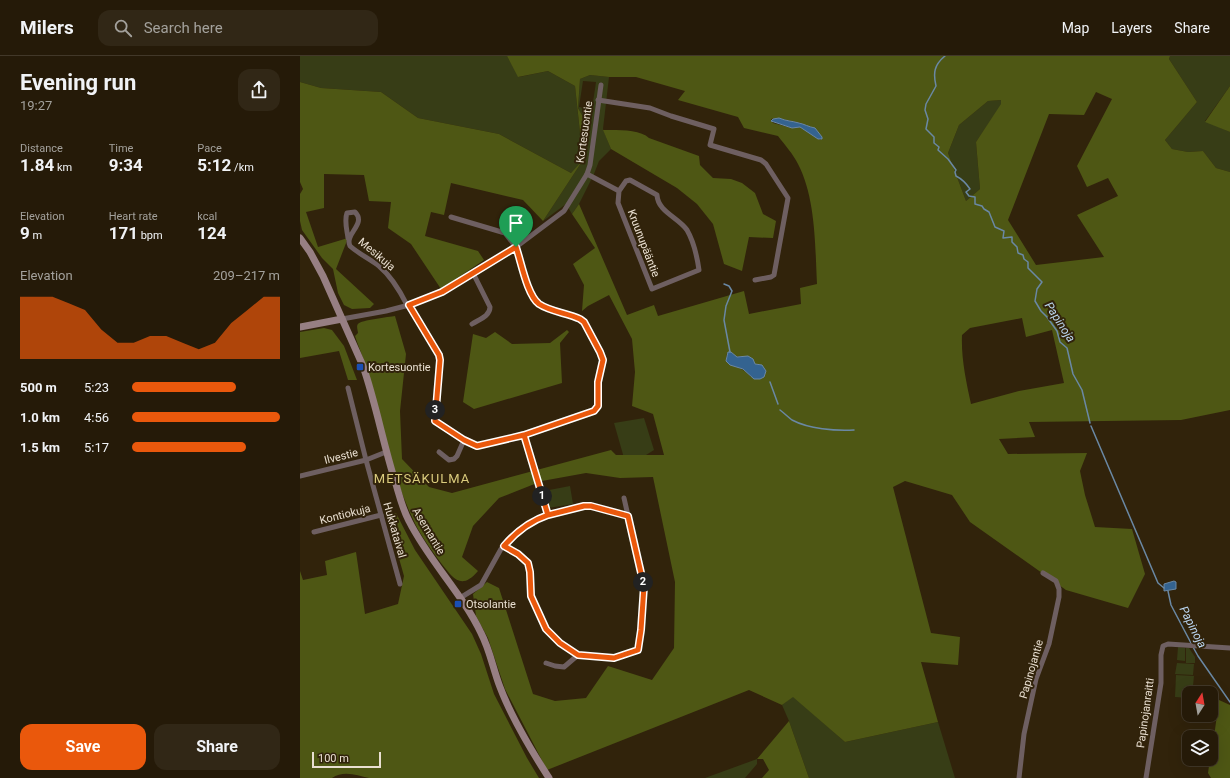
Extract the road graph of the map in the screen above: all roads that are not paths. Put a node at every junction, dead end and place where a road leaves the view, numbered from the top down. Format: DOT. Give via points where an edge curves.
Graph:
graph roads {
  1 [pos="601,85"];
  2 [pos="598,100"];
  3 [pos="587,174"];
  4 [pos="620,191"];
  5 [pos="451,217"];
  6 [pos="300,238"];
  7 [pos="348,238"];
  8 [pos="516,247"];
  9 [pos="473,273"];
  10 [pos="755,280"];
  11 [pos="408,305"];
  12 [pos="342,319"];
  13 [pos="472,324"];
  14 [pos="300,327"];
  15 [pos="348,388"];
  16 [pos="524,435"];
  17 [pos="464,440"];
  18 [pos="386,452"];
  19 [pos="439,452"];
  20 [pos="366,460"];
  21 [pos="300,476"];
  22 [pos="624,498"];
  23 [pos="381,515"];
  24 [pos="548,515"];
  25 [pos="628,516"];
  26 [pos="314,532"];
  27 [pos="504,546"];
  28 [pos="1043,573"];
  29 [pos="400,584"];
  30 [pos="460,598"];
  31 [pos="1230,648"];
  32 [pos="578,655"];
  33 [pos="546,663"];
  34 [pos="549,778"];
  35 [pos="1019,778"];
  36 [pos="1146,778"];
  1 -- 2 [label="street, Kortesuontie"];
  2 -- 3 [label="street, Kortesuontie"];
  2 -- 10 [label="street" via="650,108 714,129 710,145 761,160 766,164 788,198 774,275"];
  3 -- 4 [label="street"];
  3 -- 8 [label="street, Kortesuontie" via="564,211"];
  4 -- 4 [label="street, Kruunupääntie" via="618,203 652,289 699,270 694,247 686,229 658,203 657,195 630,180 626,181"];
  5 -- 8 [label="street" via="505,233"];
  6 -- 12 [label="main road, Asemantie" via="323,276"];
  7 -- 11 [label="street, Mesikuja" via="350,246 391,279"];
  8 -- 9 [label="street, Kortesuontie"];
  8 -- 16 [label="street" via="530,291 539,304 584,322 603,360 598,382 598,406 594,411"];
  9 -- 11 [label="street, Kortesuontie" via="442,292"];
  9 -- 13 [label="street" via="490,310"];
  11 -- 12 [label="street, Kortesuontie"];
  11 -- 17 [label="street, Mesikuja" via="439,355 435,421"];
  12 -- 14 [label="main road"];
  12 -- 18 [label="main road, Asemantie" via="368,379"];
  15 -- 20 [label="street, Hukkataival"];
  16 -- 17 [label="street" via="477,446"];
  16 -- 24 [label="street"];
  17 -- 19 [label="street" via="454,459 449,460"];
  18 -- 20 [label="street, Ilvestie"];
  18 -- 30 [label="main road, Asemantie" via="408,520"];
  20 -- 21 [label="street, Ilvestie"];
  20 -- 23 [label="street, Hukkataival"];
  22 -- 25 [label="street"];
  23 -- 26 [label="street, Kontiokuja"];
  23 -- 29 [label="street, Hukkataival"];
  24 -- 25 [label="street" via="591,506"];
  24 -- 27 [label="street" via="520,530"];
  25 -- 32 [label="street" via="644,586 638,650 614,658"];
  27 -- 30 [label="street" via="481,585"];
  27 -- 32 [label="street" via="528,563 531,596 546,629 560,643"];
  28 -- 35 [label="street, Papinojantie" via="1056,582 1059,597 1048,644 1036,679 1024,734"];
  30 -- 34 [label="main road, Asemantie" via="482,633 510,712"];
  31 -- 36 [label="street, Papinojanraitti" via="1168,644 1162,646 1161,682"];
  32 -- 33 [label="street" via="564,666"];
}
